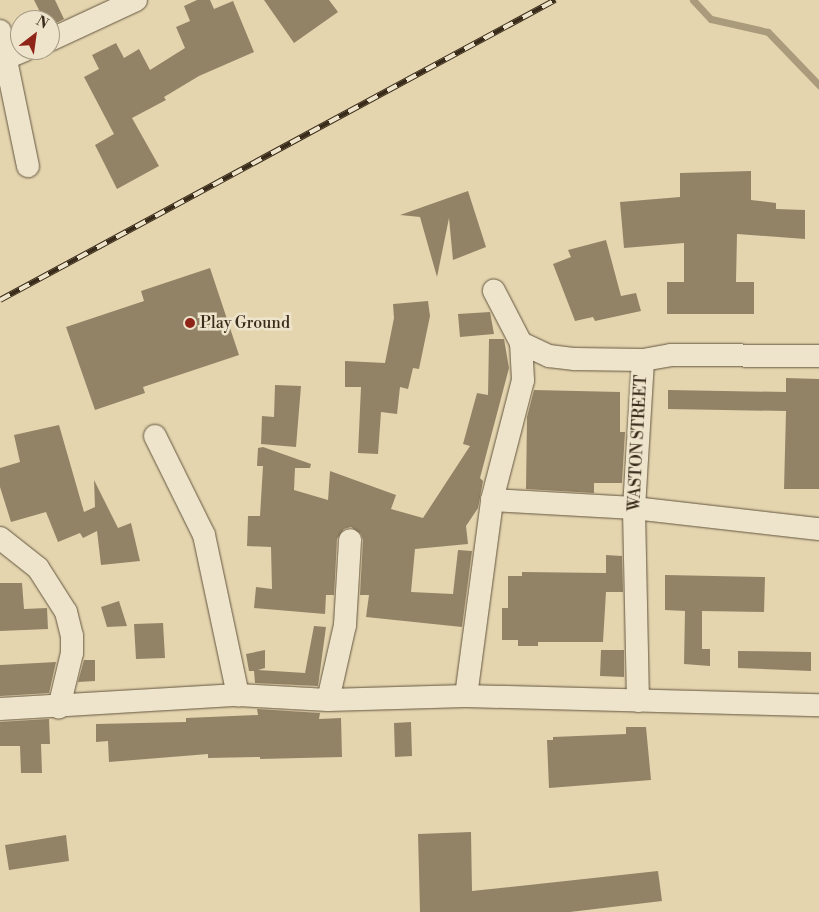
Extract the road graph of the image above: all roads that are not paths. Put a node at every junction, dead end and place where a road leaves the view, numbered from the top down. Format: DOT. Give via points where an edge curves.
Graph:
graph roads {
  1 [pos="136,0"];
  2 [pos="0,31"];
  3 [pos="60,35"];
  4 [pos="10,46"];
  5 [pos="16,60"];
  6 [pos="28,166"];
  7 [pos="494,291"];
  8 [pos="521,343"];
  9 [pos="819,356"];
  10 [pos="643,360"];
  11 [pos="155,436"];
  12 [pos="492,500"];
  13 [pos="634,508"];
  14 [pos="819,528"];
  15 [pos="0,538"];
  16 [pos="350,540"];
  17 [pos="238,695"];
  18 [pos="466,696"];
  19 [pos="328,700"];
  20 [pos="638,701"];
  21 [pos="819,705"];
  22 [pos="60,706"];
  23 [pos="0,709"];
  1 -- 3 [label="street"];
  2 -- 4 [label="street"];
  5 -- 6 [label="street"];
  7 -- 8 [label="street"];
  8 -- 10 [label="street" via="549,356 575,360"];
  8 -- 12 [label="street" via="523,380"];
  9 -- 10 [label="street, WASTON STREET" via="671,355"];
  10 -- 13 [label="street, WASTON STREET"];
  11 -- 17 [label="street" via="204,535"];
  12 -- 13 [label="street"];
  12 -- 18 [label="street"];
  13 -- 14 [label="street"];
  13 -- 20 [label="street, WASTON STREET"];
  15 -- 22 [label="street" via="38,568 66,612 72,653"];
  16 -- 19 [label="street" via="346,625"];
  17 -- 19 [label="street"];
  17 -- 22 [label="street"];
  18 -- 19 [label="street"];
  18 -- 20 [label="street"];
  20 -- 21 [label="street"];
  22 -- 23 [label="street"];
}
